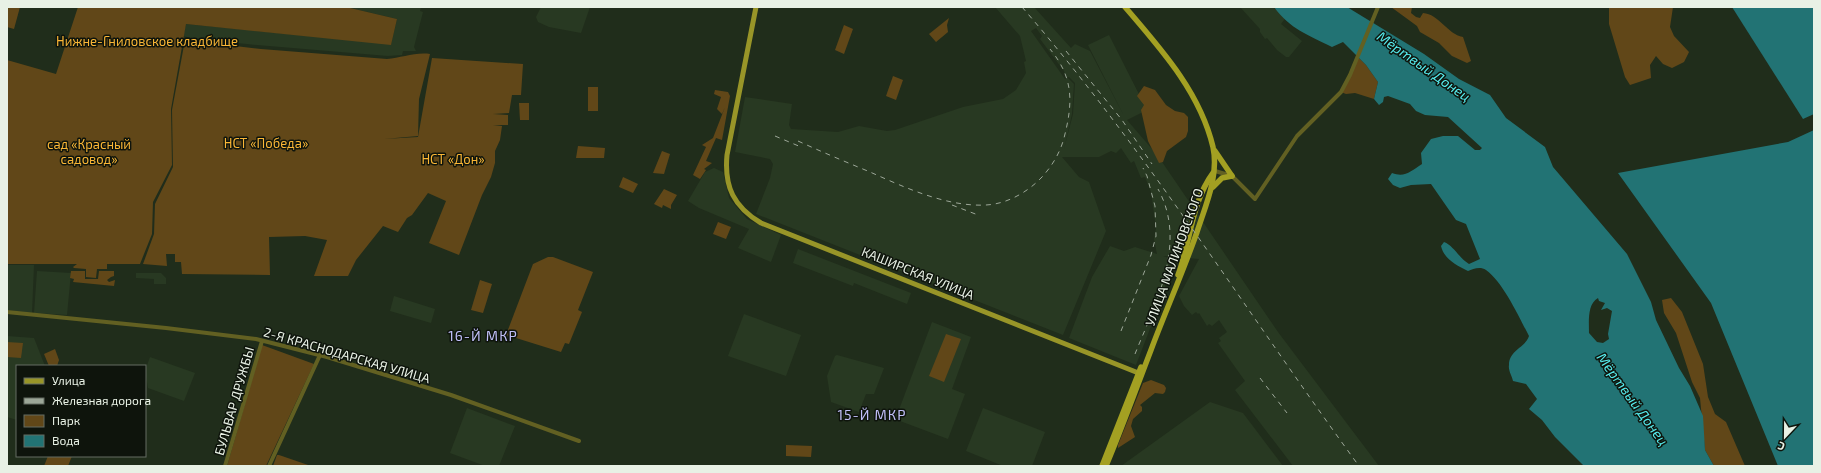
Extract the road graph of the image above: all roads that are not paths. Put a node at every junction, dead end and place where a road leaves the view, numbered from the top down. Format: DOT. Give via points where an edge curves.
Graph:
graph roads {
  1 [pos="756,7"];
  2 [pos="1125,7"];
  3 [pos="1378,7"];
  4 [pos="1213,147"];
  5 [pos="1215,171"];
  6 [pos="1232,176"];
  7 [pos="1211,191"];
  8 [pos="7,312"];
  9 [pos="262,340"];
  10 [pos="320,355"];
  11 [pos="1141,373"];
  12 [pos="579,441"];
  13 [pos="226,466"];
  14 [pos="269,466"];
  15 [pos="1102,466"];
  16 [pos="1106,466"];
  1 -- 11 [label="main road, КАШИРСКАЯ УЛИЦА" via="727,155 730,191 738,205 749,216 761,223"];
  2 -- 4 [label="highway" via="1188,86"];
  3 -- 6 [label="street" via="1350,75 1340,92 1297,136 1255,198"];
  4 -- 5 [label="highway"];
  4 -- 6 [label="highway"];
  5 -- 6 [label="street"];
  5 -- 7 [label="highway, УЛИЦА МАЛИНОВСКОГО"];
  5 -- 11 [label="highway, УЛИЦА МАЛИНОВСКОГО" via="1203,188 1198,201 1180,268"];
  6 -- 7 [label="highway" via="1218,180"];
  7 -- 11 [label="highway, УЛИЦА МАЛИНОВСКОГО" via="1184,269"];
  8 -- 9 [label="street, 2-Я КРАСНОДАРСКАЯ УЛИЦА"];
  9 -- 10 [label="street, 2-Я КРАСНОДАРСКАЯ УЛИЦА"];
  9 -- 13 [label="street, БУЛЬВАР ДРУЖБЫ"];
  10 -- 12 [label="street, 2-Я КРАСНОДАРСКАЯ УЛИЦА" via="451,394"];
  10 -- 14 [label="street"];
  11 -- 15 [label="highway, УЛИЦА МАЛИНОВСКОГО"];
  11 -- 16 [label="highway, УЛИЦА МАЛИНОВСКОГО"];
}
